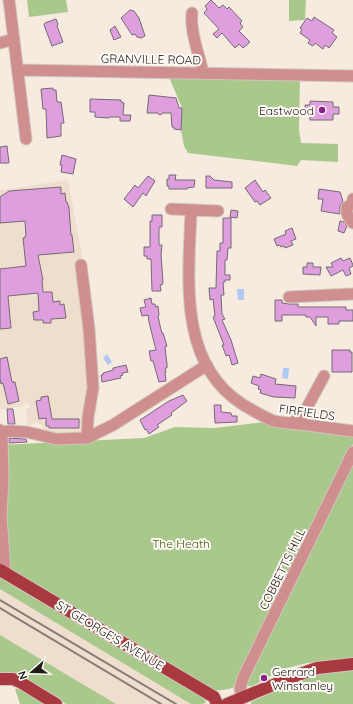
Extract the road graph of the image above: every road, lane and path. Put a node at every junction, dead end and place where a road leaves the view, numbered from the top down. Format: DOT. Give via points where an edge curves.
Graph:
graph roads {
  1 [pos="9,0"];
  2 [pos="192,13"];
  3 [pos="14,39"];
  4 [pos="0,43"];
  5 [pos="19,70"];
  6 [pos="203,73"];
  7 [pos="353,76"];
  8 [pos="26,139"];
  9 [pos="353,199"];
  10 [pos="171,209"];
  11 [pos="191,210"];
  12 [pos="218,211"];
  13 [pos="353,223"];
  14 [pos="81,265"];
  15 [pos="353,294"];
  16 [pos="289,298"];
  17 [pos="207,365"];
  18 [pos="324,376"];
  19 [pos="292,423"];
  20 [pos="353,431"];
  21 [pos="1,432"];
  22 [pos="87,438"];
  23 [pos="353,452"];
  24 [pos="3,572"];
  25 [pos="353,664"];
  26 [pos="0,679"];
  27 [pos="242,700"];
  28 [pos="56,704"];
  29 [pos="217,704"];
  30 [pos="227,704"];
  1 -- 3 [label="street"];
  2 -- 6 [label="street" via="192,29"];
  3 -- 4 [label="street"];
  3 -- 5 [label="street"];
  5 -- 6 [label="street, GRANVILLE ROAD"];
  5 -- 8 [label="street"];
  6 -- 7 [label="street, GRANVILLE ROAD"];
  9 -- 13 [label="street" via="347,210 348,217"];
  10 -- 11 [label="street"];
  11 -- 12 [label="street"];
  11 -- 17 [label="street, FIRFIELDS" via="188,294 195,336"];
  14 -- 22 [label="street" via="93,388"];
  15 -- 16 [label="street"];
  17 -- 19 [label="street, FIRFIELDS" via="230,396 252,411 274,421"];
  17 -- 22 [label="street" via="113,425"];
  18 -- 19 [label="street" via="303,415"];
  19 -- 20 [label="street, FIRFIELDS"];
  21 -- 22 [label="street" via="27,432 56,439"];
  21 -- 24 [label="street"];
  23 -- 27 [label="street, COBBETTS HILL" via="243,678 240,685"];
  24 -- 29 [label="main road, ST GEORGE’S AVENUE" via="214,697"];
  25 -- 27 [label="main road" via="317,668"];
  26 -- 28 [label="main road" via="20,682"];
  27 -- 30 [label="main road"];
}
